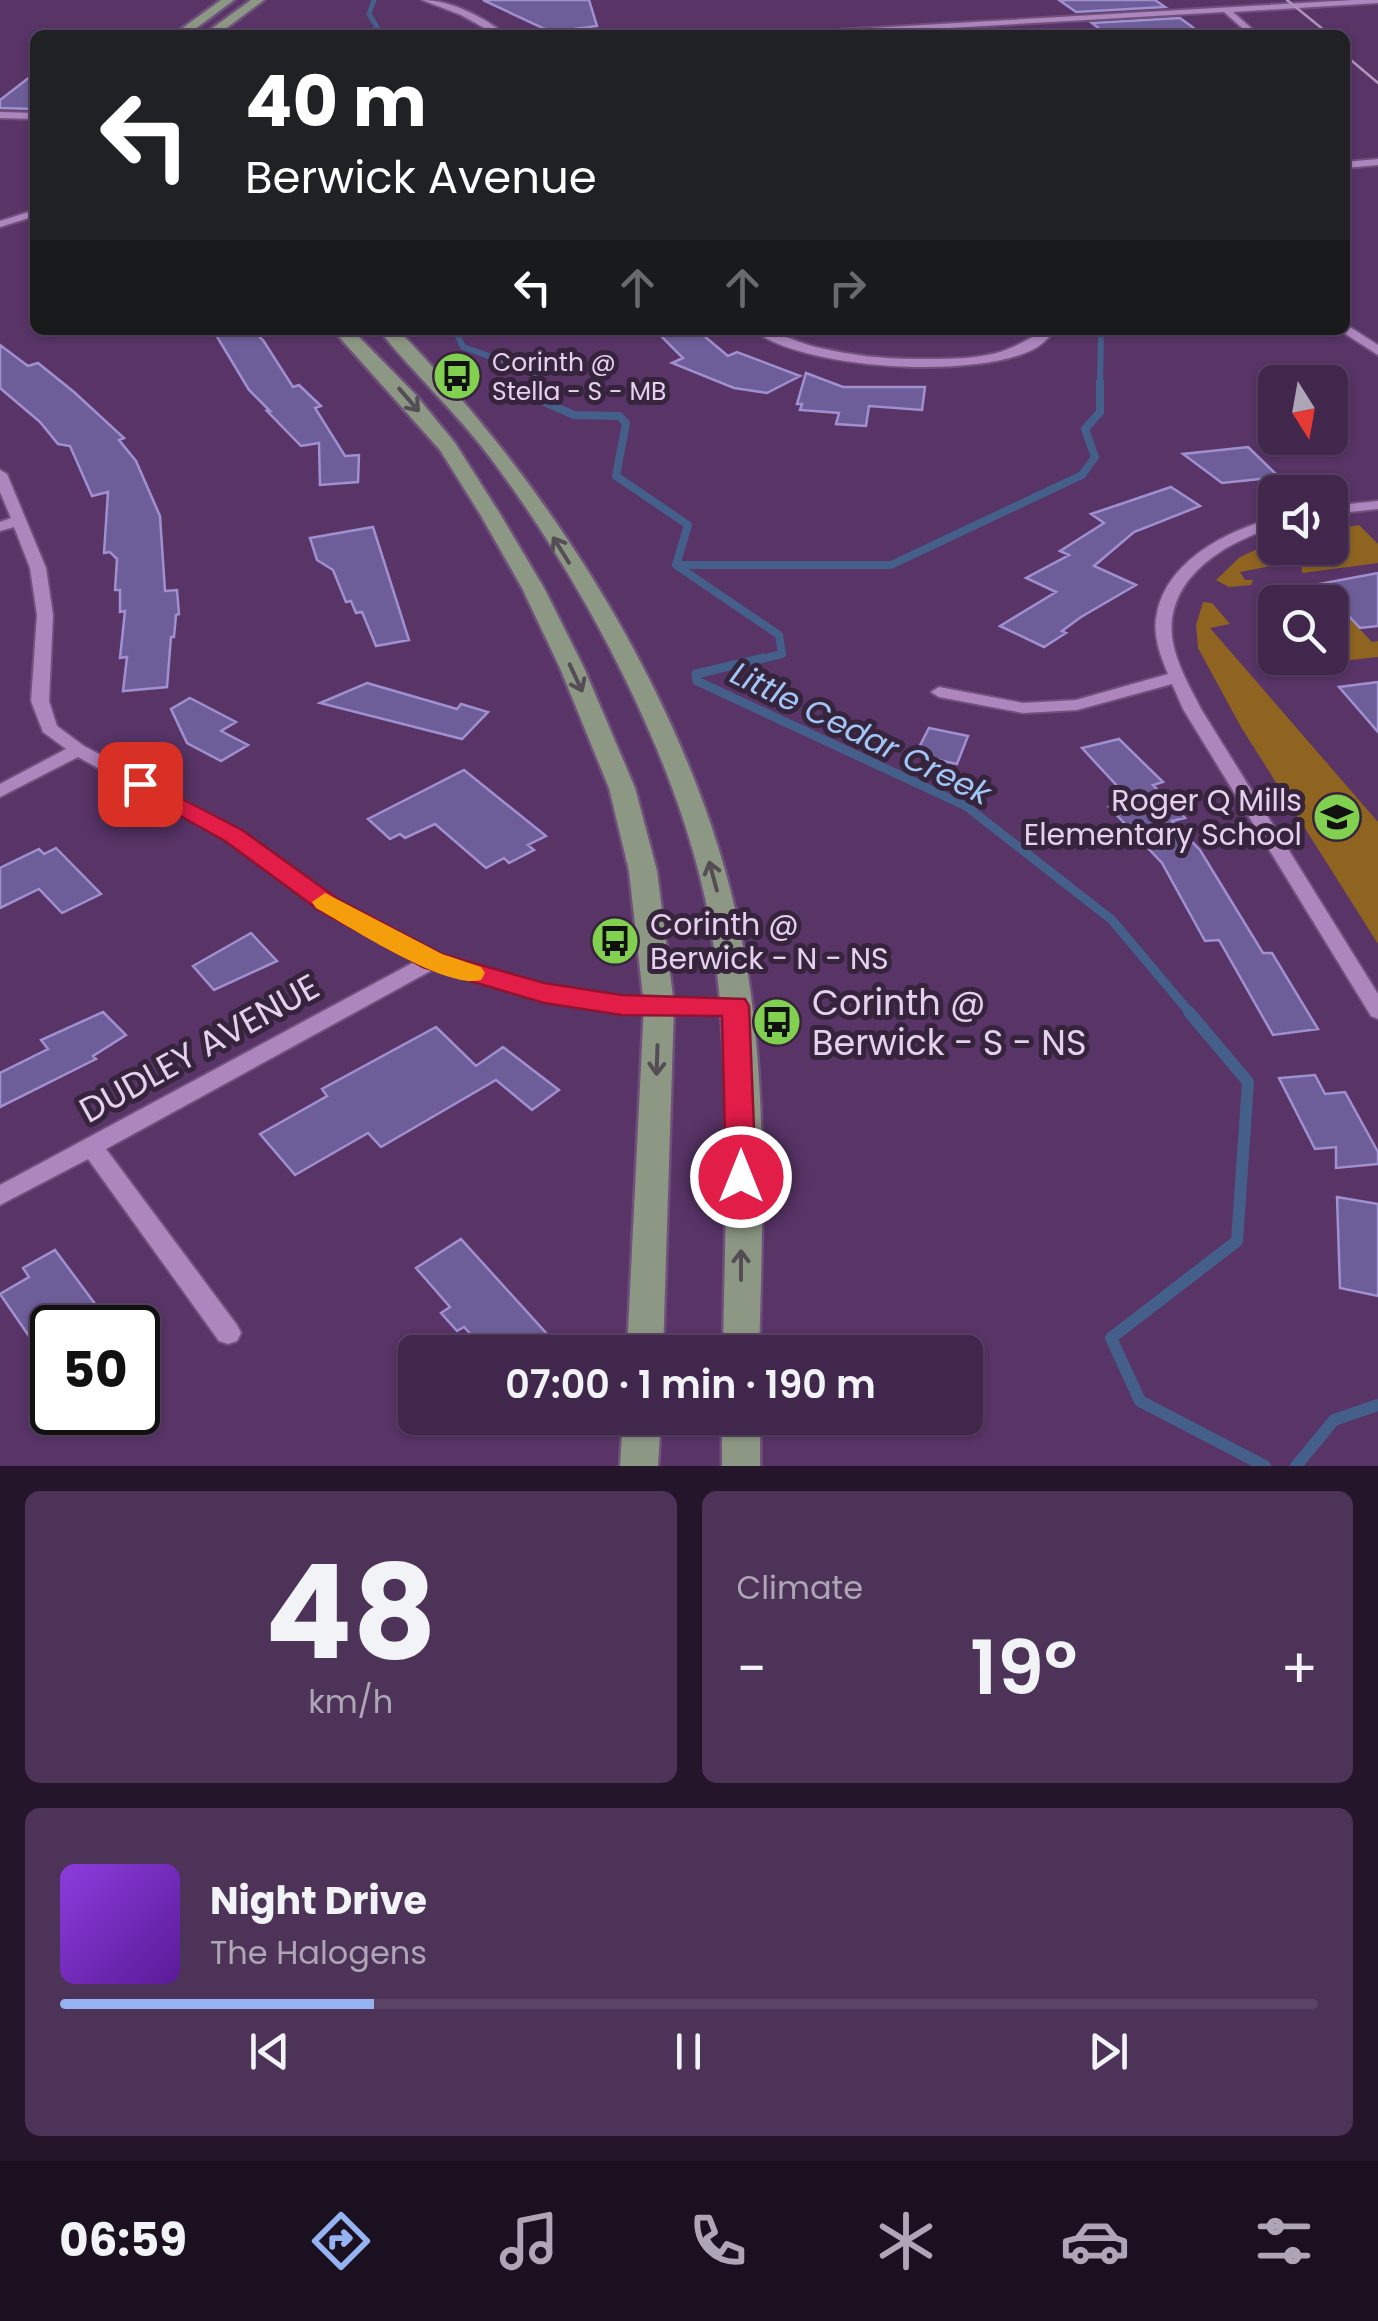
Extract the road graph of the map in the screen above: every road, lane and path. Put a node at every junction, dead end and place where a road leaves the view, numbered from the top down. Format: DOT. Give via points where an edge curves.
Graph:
graph roads {
  1 [pos="228,0"];
  2 [pos="258,0"];
  3 [pos="426,0"];
  4 [pos="1378,1"];
  5 [pos="462,3"];
  6 [pos="446,6"];
  7 [pos="1226,10"];
  8 [pos="186,30"];
  9 [pos="215,30"];
  10 [pos="493,30"];
  11 [pos="873,30"];
  12 [pos="1249,30"];
  13 [pos="0,115"];
  14 [pos="30,116"];
  15 [pos="1378,162"];
  16 [pos="1350,165"];
  17 [pos="30,215"];
  18 [pos="0,224"];
  19 [pos="1350,331"];
  20 [pos="347,335"];
  21 [pos="393,335"];
  22 [pos="770,335"];
  23 [pos="1047,335"];
  24 [pos="1378,351"];
  25 [pos="0,474"];
  26 [pos="1378,505"];
  27 [pos="1348,508"];
  28 [pos="20,520"];
  29 [pos="0,527"];
  30 [pos="1258,527"];
  31 [pos="1176,677"];
  32 [pos="939,692"];
  33 [pos="78,750"];
  34 [pos="0,791"];
  35 [pos="432,961"];
  36 [pos="659,1005"];
  37 [pos="736,1006"];
  38 [pos="1378,1011"];
  39 [pos="92,1146"];
  40 [pos="0,1196"];
  41 [pos="228,1333"];
  42 [pos="646,1335"];
  43 [pos="741,1335"];
  44 [pos="641,1435"];
  45 [pos="741,1435"];
  46 [pos="639,1466"];
  47 [pos="741,1466"];
  1 -- 8 [label="main road"];
  2 -- 9 [label="main road"];
  3 -- 6 [label="street"];
  4 -- 7 [label="street"];
  5 -- 6 [label="street"];
  6 -- 10 [label="street"];
  7 -- 11 [label="street"];
  7 -- 12 [label="street"];
  13 -- 14 [label="street"];
  15 -- 16 [label="street"];
  17 -- 18 [label="street"];
  19 -- 24 [label="street"];
  20 -- 36 [label="main road, one-way" via="448,447 564,652 602,734 632,826 644,871"];
  37 -- 21 [label="main road, one-way" via="715,883 696,820 634,680 562,549 443,384"];
  22 -- 23 [label="street" via="802,349 905,364 982,358"];
  25 -- 28 [label="street"];
  26 -- 27 [label="street"];
  28 -- 29 [label="street"];
  28 -- 33 [label="street" via="38,568 45,616 40,701 49,728"];
  30 -- 31 [label="street" via="1214,548 1171,596 1163,633"];
  31 -- 32 [label="street" via="1076,705 1023,708"];
  31 -- 38 [label="street"];
  33 -- 34 [label="street"];
  33 -- 35 [label="street" via="234,836 329,905"];
  35 -- 36 [label="street" via="544,993"];
  35 -- 39 [label="street, DUDLEY AVENUE"];
  36 -- 37 [label="street"];
  36 -- 42 [label="main road, one-way"];
  43 -- 37 [label="main road, one-way"];
  39 -- 40 [label="street, DUDLEY AVENUE"];
  39 -- 41 [label="street"];
  44 -- 46 [label="main road"];
  45 -- 47 [label="main road"];
}
